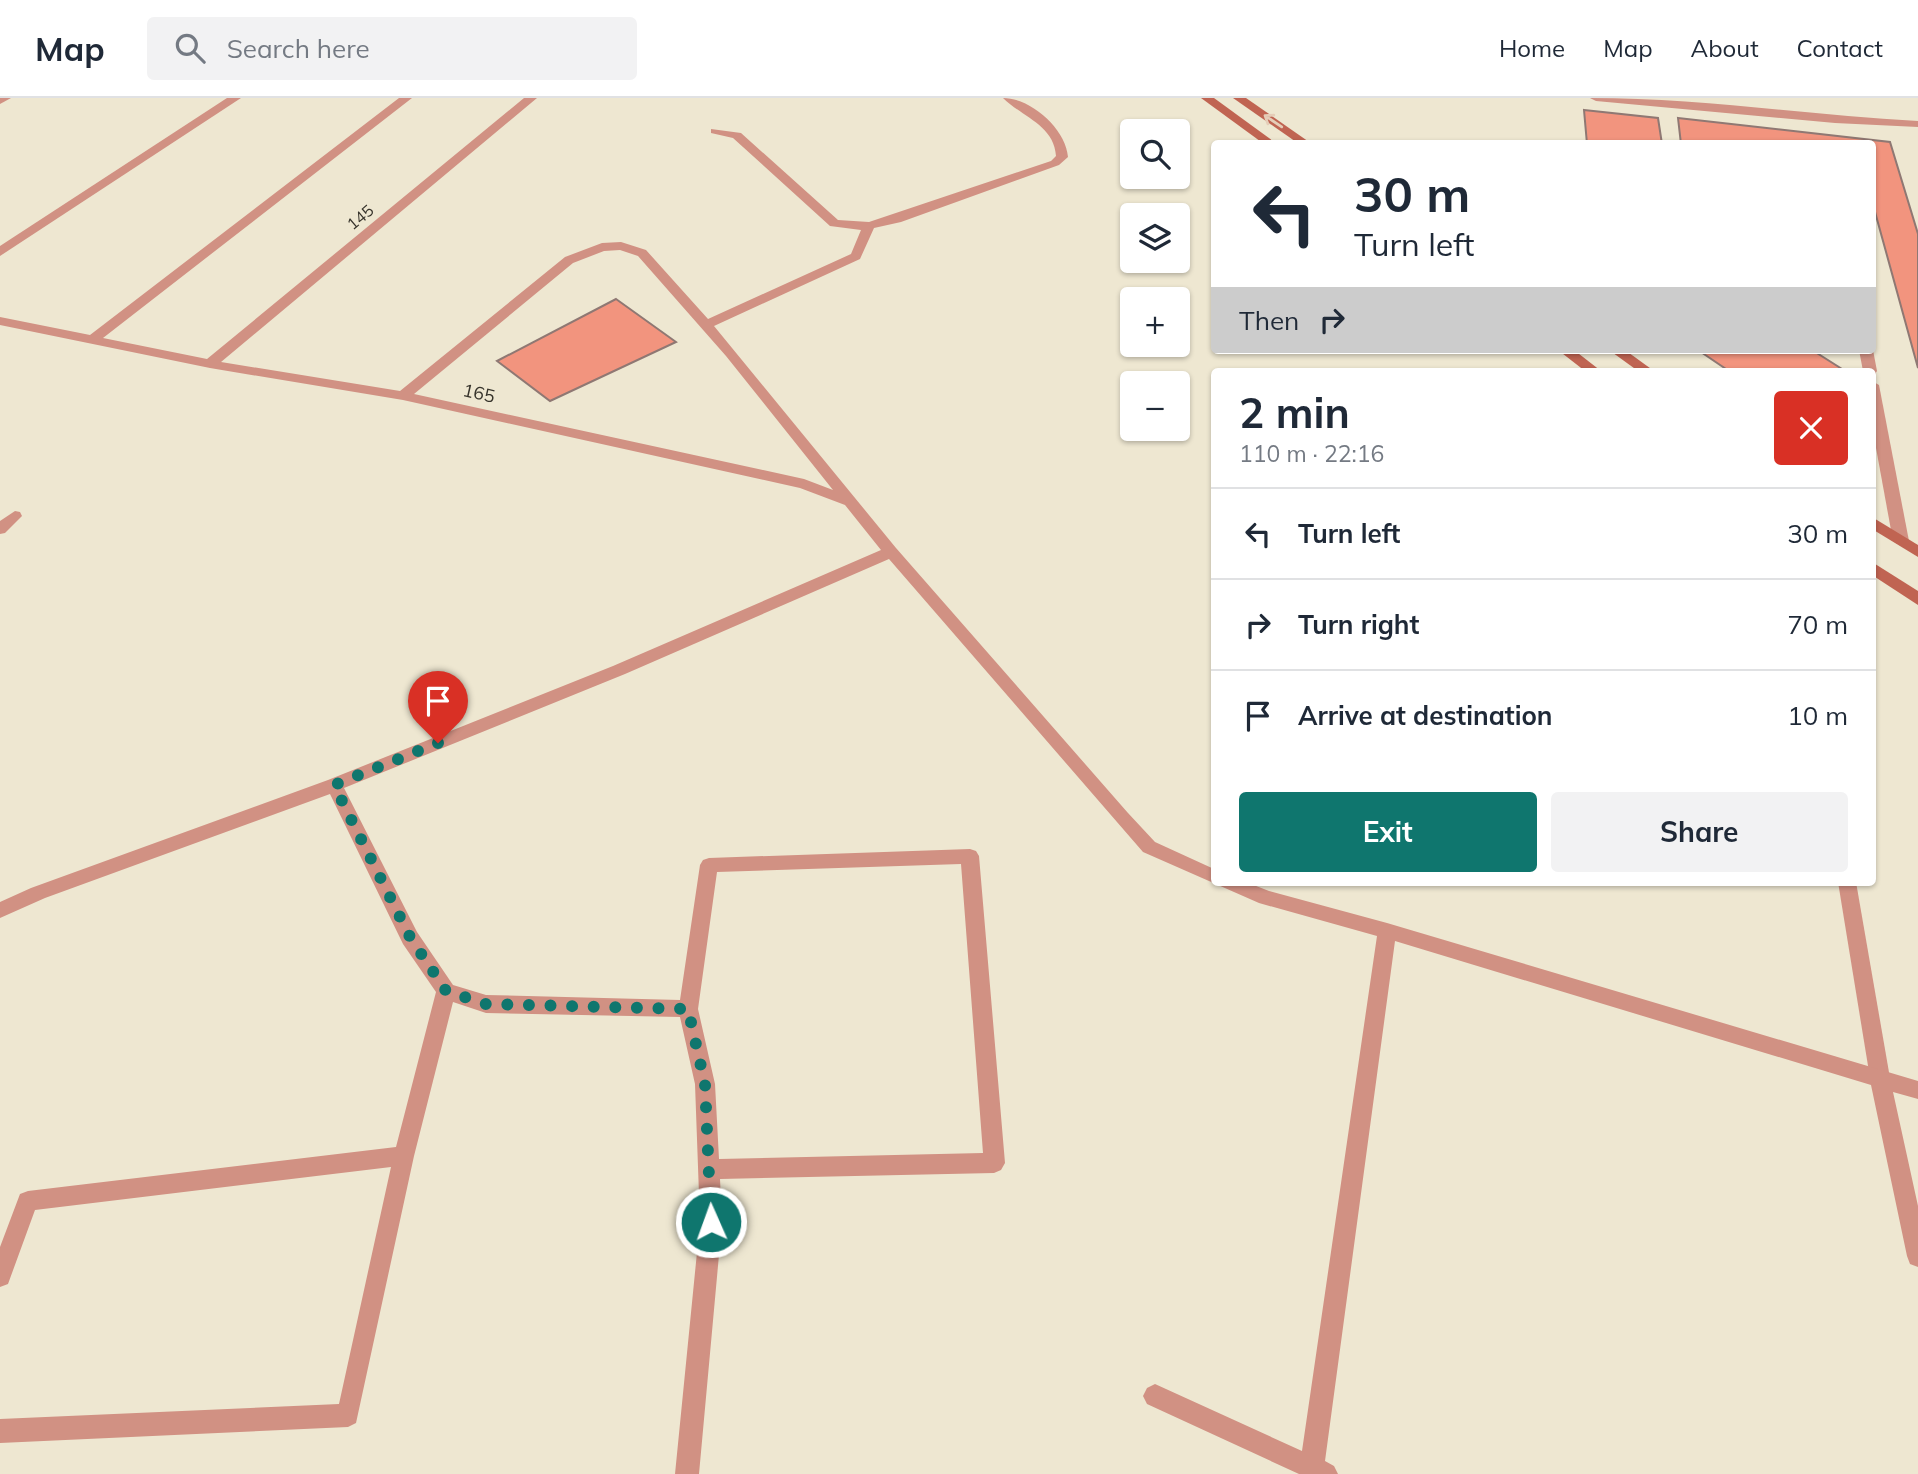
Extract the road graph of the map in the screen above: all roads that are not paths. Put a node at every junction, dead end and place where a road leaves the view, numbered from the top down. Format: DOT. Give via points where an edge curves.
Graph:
graph roads {
  1 [pos="5,98"];
  2 [pos="235,98"];
  3 [pos="406,98"];
  4 [pos="531,98"];
  5 [pos="1009,98"];
  6 [pos="1207,98"];
  7 [pos="1239,98"];
  8 [pos="1597,98"];
  9 [pos="0,101"];
  10 [pos="1918,124"];
  11 [pos="715,131"];
  12 [pos="1266,140"];
  13 [pos="1301,140"];
  14 [pos="869,226"];
  15 [pos="0,252"];
  16 [pos="0,321"];
  17 [pos="706,325"];
  18 [pos="95,338"];
  19 [pos="1571,354"];
  20 [pos="1622,354"];
  21 [pos="211,364"];
  22 [pos="1590,368"];
  23 [pos="1643,368"];
  24 [pos="403,396"];
  25 [pos="1876,407"];
  26 [pos="851,502"];
  27 [pos="15,516"];
  28 [pos="1876,525"];
  29 [pos="0,529"];
  30 [pos="1901,541"];
  31 [pos="891,552"];
  32 [pos="1918,552"];
  33 [pos="1876,574"];
  34 [pos="1918,599"];
  35 [pos="334,785"];
  36 [pos="1211,876"];
  37 [pos="1236,886"];
  38 [pos="1848,886"];
  39 [pos="0,910"];
  40 [pos="1387,931"];
  41 [pos="446,991"];
  42 [pos="688,1009"];
  43 [pos="1880,1078"];
  44 [pos="1918,1090"];
  45 [pos="404,1156"];
  46 [pos="709,1169"];
  47 [pos="1918,1256"];
  48 [pos="0,1276"];
  49 [pos="1155,1396"];
  50 [pos="0,1431"];
  51 [pos="1317,1472"];
  52 [pos="687,1474"];
  1 -- 9 [label="street"];
  2 -- 15 [label="street"];
  3 -- 18 [label="street"];
  4 -- 21 [label="street, 145"];
  5 -- 14 [label="street" via="1053,132 1061,142 1062,157"];
  6 -- 12 [label="street"];
  13 -- 7 [label="street, one-way"];
  8 -- 10 [label="street"];
  11 -- 14 [label="street" via="737,135 834,223"];
  14 -- 17 [label="street" via="856,256"];
  16 -- 18 [label="street, 165"];
  17 -- 24 [label="street" via="642,253 621,246 602,247 569,260"];
  17 -- 26 [label="street"];
  18 -- 21 [label="street, 165"];
  19 -- 22 [label="street"];
  20 -- 23 [label="street"];
  21 -- 24 [label="street, 165"];
  24 -- 26 [label="street, 165" via="804,484"];
  25 -- 30 [label="street"];
  26 -- 31 [label="street"];
  27 -- 29 [label="street"];
  28 -- 30 [label="street"];
  30 -- 32 [label="street"];
  31 -- 35 [label="street" via="619,670"];
  31 -- 36 [label="street" via="1149,847"];
  33 -- 34 [label="street"];
  35 -- 39 [label="street"];
  35 -- 41 [label="street" via="410,937"];
  37 -- 40 [label="street"];
  38 -- 43 [label="street"];
  40 -- 43 [label="street"];
  40 -- 51 [label="street"];
  41 -- 42 [label="street" via="486,1004"];
  41 -- 45 [label="street"];
  42 -- 46 [label="street" via="705,1084"];
  42 -- 46 [label="street" via="709,865 970,856 994,1163"];
  43 -- 44 [label="street"];
  43 -- 47 [label="street"];
  45 -- 48 [label="street" via="28,1201"];
  45 -- 50 [label="street" via="348,1415"];
  46 -- 52 [label="street" via="711,1222"];
  49 -- 51 [label="street"];
}
